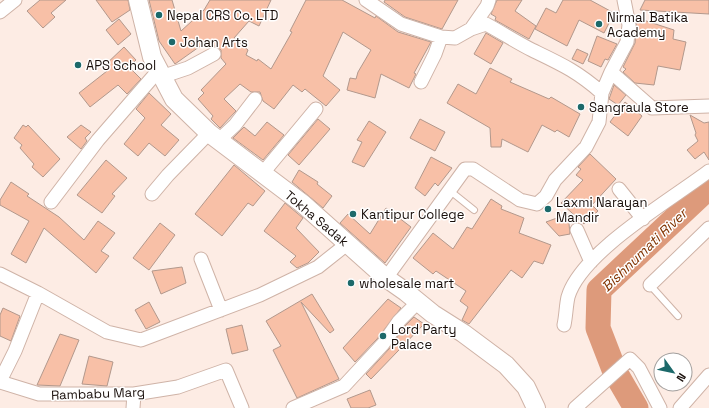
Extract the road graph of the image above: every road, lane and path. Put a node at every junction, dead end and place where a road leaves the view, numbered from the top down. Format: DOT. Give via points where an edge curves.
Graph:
graph roads {
  1 [pos="15,0"];
  2 [pos="138,0"];
  3 [pos="489,0"];
  4 [pos="624,0"];
  5 [pos="373,2"];
  6 [pos="0,12"];
  7 [pos="471,29"];
  8 [pos="441,37"];
  9 [pos="214,54"];
  10 [pos="611,72"];
  11 [pos="160,74"];
  12 [pos="421,82"];
  13 [pos="602,93"];
  14 [pos="256,99"];
  15 [pos="709,106"];
  16 [pos="316,109"];
  17 [pos="214,137"];
  18 [pos="709,171"];
  19 [pos="262,174"];
  20 [pos="619,189"];
  21 [pos="449,190"];
  22 [pos="152,194"];
  23 [pos="51,202"];
  24 [pos="474,210"];
  25 [pos="643,219"];
  26 [pos="709,228"];
  27 [pos="577,230"];
  28 [pos="347,244"];
  29 [pos="201,259"];
  30 [pos="591,262"];
  31 [pos="0,274"];
  32 [pos="386,278"];
  33 [pos="650,285"];
  34 [pos="38,293"];
  35 [pos="418,302"];
  36 [pos="221,310"];
  37 [pos="678,316"];
  38 [pos="564,325"];
  39 [pos="709,374"];
  40 [pos="0,382"];
  41 [pos="134,394"];
  42 [pos="134,408"];
  43 [pos="242,408"];
  44 [pos="293,408"];
  45 [pos="536,408"];
  46 [pos="575,408"];
  47 [pos="660,408"];
  48 [pos="680,408"];
  1 -- 6 [label="street"];
  2 -- 11 [label="main road, Tokha Sadak" via="152,57"];
  3 -- 7 [label="street"];
  4 -- 10 [label="street" via="629,25 627,42"];
  5 -- 8 [label="street" via="401,24"];
  7 -- 8 [label="street" via="455,38"];
  7 -- 13 [label="street" via="486,24 584,76"];
  8 -- 12 [label="street"];
  9 -- 11 [label="street" via="188,68"];
  10 -- 13 [label="street"];
  10 -- 15 [label="street" via="652,108"];
  11 -- 17 [label="main road, Tokha Sadak" via="174,99"];
  11 -- 23 [label="street" via="98,140"];
  13 -- 21 [label="street" via="599,122 586,147 537,204 520,200 473,169 465,169"];
  14 -- 17 [label="street" via="235,125"];
  16 -- 19 [label="street"];
  17 -- 19 [label="main road, Tokha Sadak"];
  17 -- 22 [label="street" via="168,175"];
  18 -- 25 [label="street"];
  19 -- 28 [label="main road, Tokha Sadak" via="303,204"];
  20 -- 25 [label="street"];
  21 -- 24 [label="lane"];
  21 -- 32 [label="street"];
  25 -- 30 [label="street"];
  26 -- 33 [label="street"];
  27 -- 30 [label="street"];
  28 -- 32 [label="main road, Tokha Sadak"];
  28 -- 36 [label="street" via="318,267 260,295"];
  29 -- 36 [label="street"];
  30 -- 38 [label="street" via="578,277 568,297"];
  31 -- 34 [label="street"];
  32 -- 35 [label="main road, Tokha Sadak"];
  33 -- 37 [label="lane"];
  34 -- 36 [label="street" via="107,332 141,340"];
  34 -- 40 [label="street" via="15,352"];
  35 -- 44 [label="street" via="344,386"];
  35 -- 45 [label="main road, Tokha Sadak" via="506,365 526,387"];
  39 -- 48 [label="street"];
  40 -- 41 [label="street, Rambabu Marg" via="39,394"];
  41 -- 42 [label="street"];
  41 -- 43 [label="street, Rambabu Marg" via="178,387 226,370"];
  46 -- 47 [label="street" via="630,360 639,368"];
}
